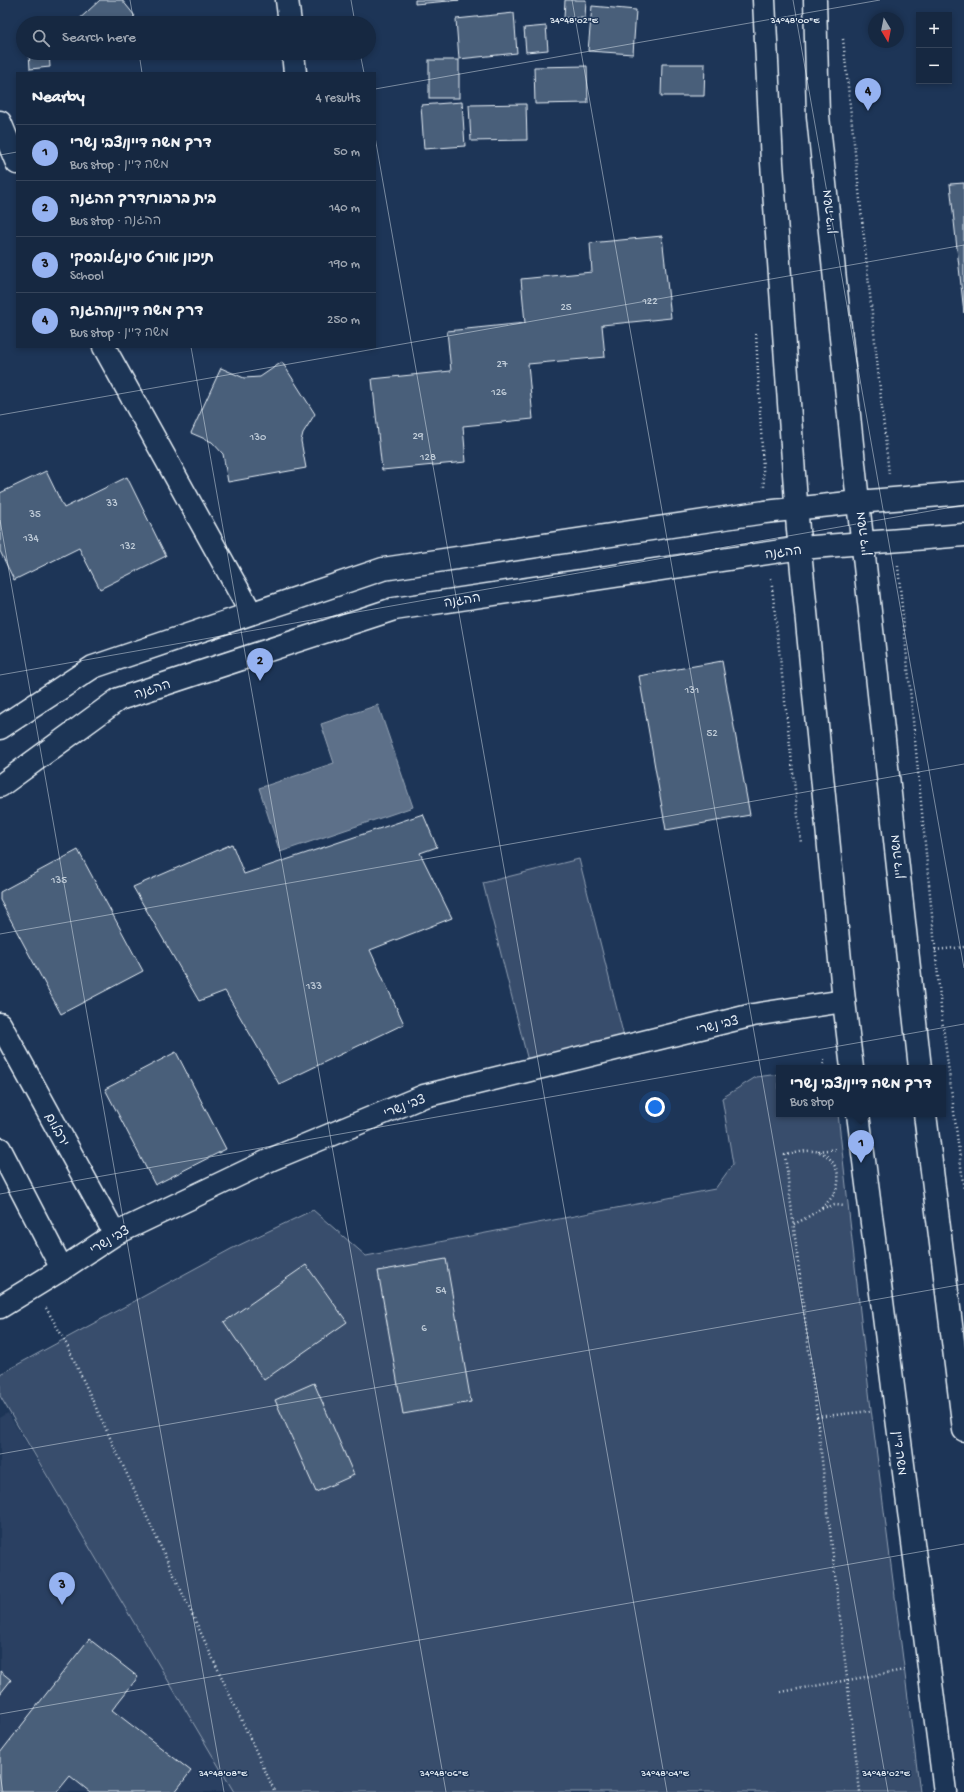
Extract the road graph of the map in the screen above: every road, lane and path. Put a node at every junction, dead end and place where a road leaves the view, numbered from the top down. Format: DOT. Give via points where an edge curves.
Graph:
graph roads {
  1 [pos="287,0"];
  2 [pos="764,0"];
  3 [pos="815,0"];
  4 [pos="289,16"];
  5 [pos="843,35"];
  6 [pos="294,60"];
  7 [pos="295,72"];
  8 [pos="0,122"];
  9 [pos="16,161"];
  10 [pos="105,348"];
  11 [pos="964,493"];
  12 [pos="891,499"];
  13 [pos="858,502"];
  14 [pos="797,509"];
  15 [pos="964,535"];
  16 [pos="895,541"];
  17 [pos="863,542"];
  18 [pos="801,548"];
  19 [pos="251,613"];
  20 [pos="0,728"];
  21 [pos="0,786"];
  22 [pos="964,947"];
  23 [pos="906,950"];
  24 [pos="936,950"];
  25 [pos="844,1001"];
  26 [pos="0,1024"];
  27 [pos="852,1065"];
  28 [pos="920,1065"];
  29 [pos="858,1117"];
  30 [pos="925,1117"];
  31 [pos="840,1148"];
  32 [pos="0,1149"];
  33 [pos="817,1151"];
  34 [pos="964,1190"];
  35 [pos="847,1206"];
  36 [pos="818,1210"];
  37 [pos="794,1224"];
  38 [pos="115,1234"];
  39 [pos="62,1269"];
  40 [pos="33,1286"];
  41 [pos="0,1307"];
  42 [pos="874,1410"];
  43 [pos="817,1417"];
  44 [pos="964,1430"];
  45 [pos="908,1669"];
  46 [pos="847,1680"];
  47 [pos="781,1692"];
  48 [pos="275,1792"];
  49 [pos="860,1792"];
  50 [pos="945,1792"];
  1 -- 4 [label="street"];
  2 -- 14 [label="street" via="772,163"];
  3 -- 13 [label="street, משה דיין" via="818,116"];
  5 -- 12 [label="path"];
  6 -- 7 [label="street"];
  8 -- 9 [label="street"];
  10 -- 19 [label="street"];
  11 -- 12 [label="street"];
  12 -- 13 [label="street"];
  13 -- 14 [label="street"];
  13 -- 17 [label="street, משה דיין"];
  14 -- 18 [label="street"];
  14 -- 19 [label="street" via="383,569"];
  15 -- 16 [label="street, ההגנה"];
  16 -- 17 [label="street, ההגנה"];
  16 -- 24 [label="path"];
  17 -- 18 [label="street, ההגנה"];
  17 -- 23 [label="street, משה דיין"];
  18 -- 21 [label="street, ההגנה" via="394,609 119,699"];
  18 -- 25 [label="street"];
  19 -- 20 [label="street" via="93,667"];
  22 -- 24 [label="path"];
  23 -- 24 [label="path"];
  23 -- 28 [label="street, משה דיין"];
  24 -- 34 [label="path"];
  25 -- 27 [label="street"];
  25 -- 38 [label="street, צבי נשרי" via="753,1015 424,1096 272,1159"];
  26 -- 38 [label="street, ירבלום"];
  29 -- 50 [label="street, משה דיין"];
  30 -- 44 [label="street"];
  31 -- 33 [label="path"];
  32 -- 39 [label="street"];
  33 -- 36 [label="path" via="829,1158 838,1172 837,1190"];
  33 -- 37 [label="path" via="785,1155"];
  35 -- 36 [label="path" via="834,1205"];
  36 -- 37 [label="path"];
  37 -- 43 [label="path"];
  38 -- 39 [label="street, צבי נשרי"];
  39 -- 40 [label="street, צבי נשרי"];
  40 -- 41 [label="street, צבי נשרי"];
  40 -- 48 [label="path" via="64,1339"];
  42 -- 43 [label="path"];
  43 -- 46 [label="path"];
  45 -- 46 [label="path"];
  46 -- 47 [label="path"];
  46 -- 49 [label="path"];
}
